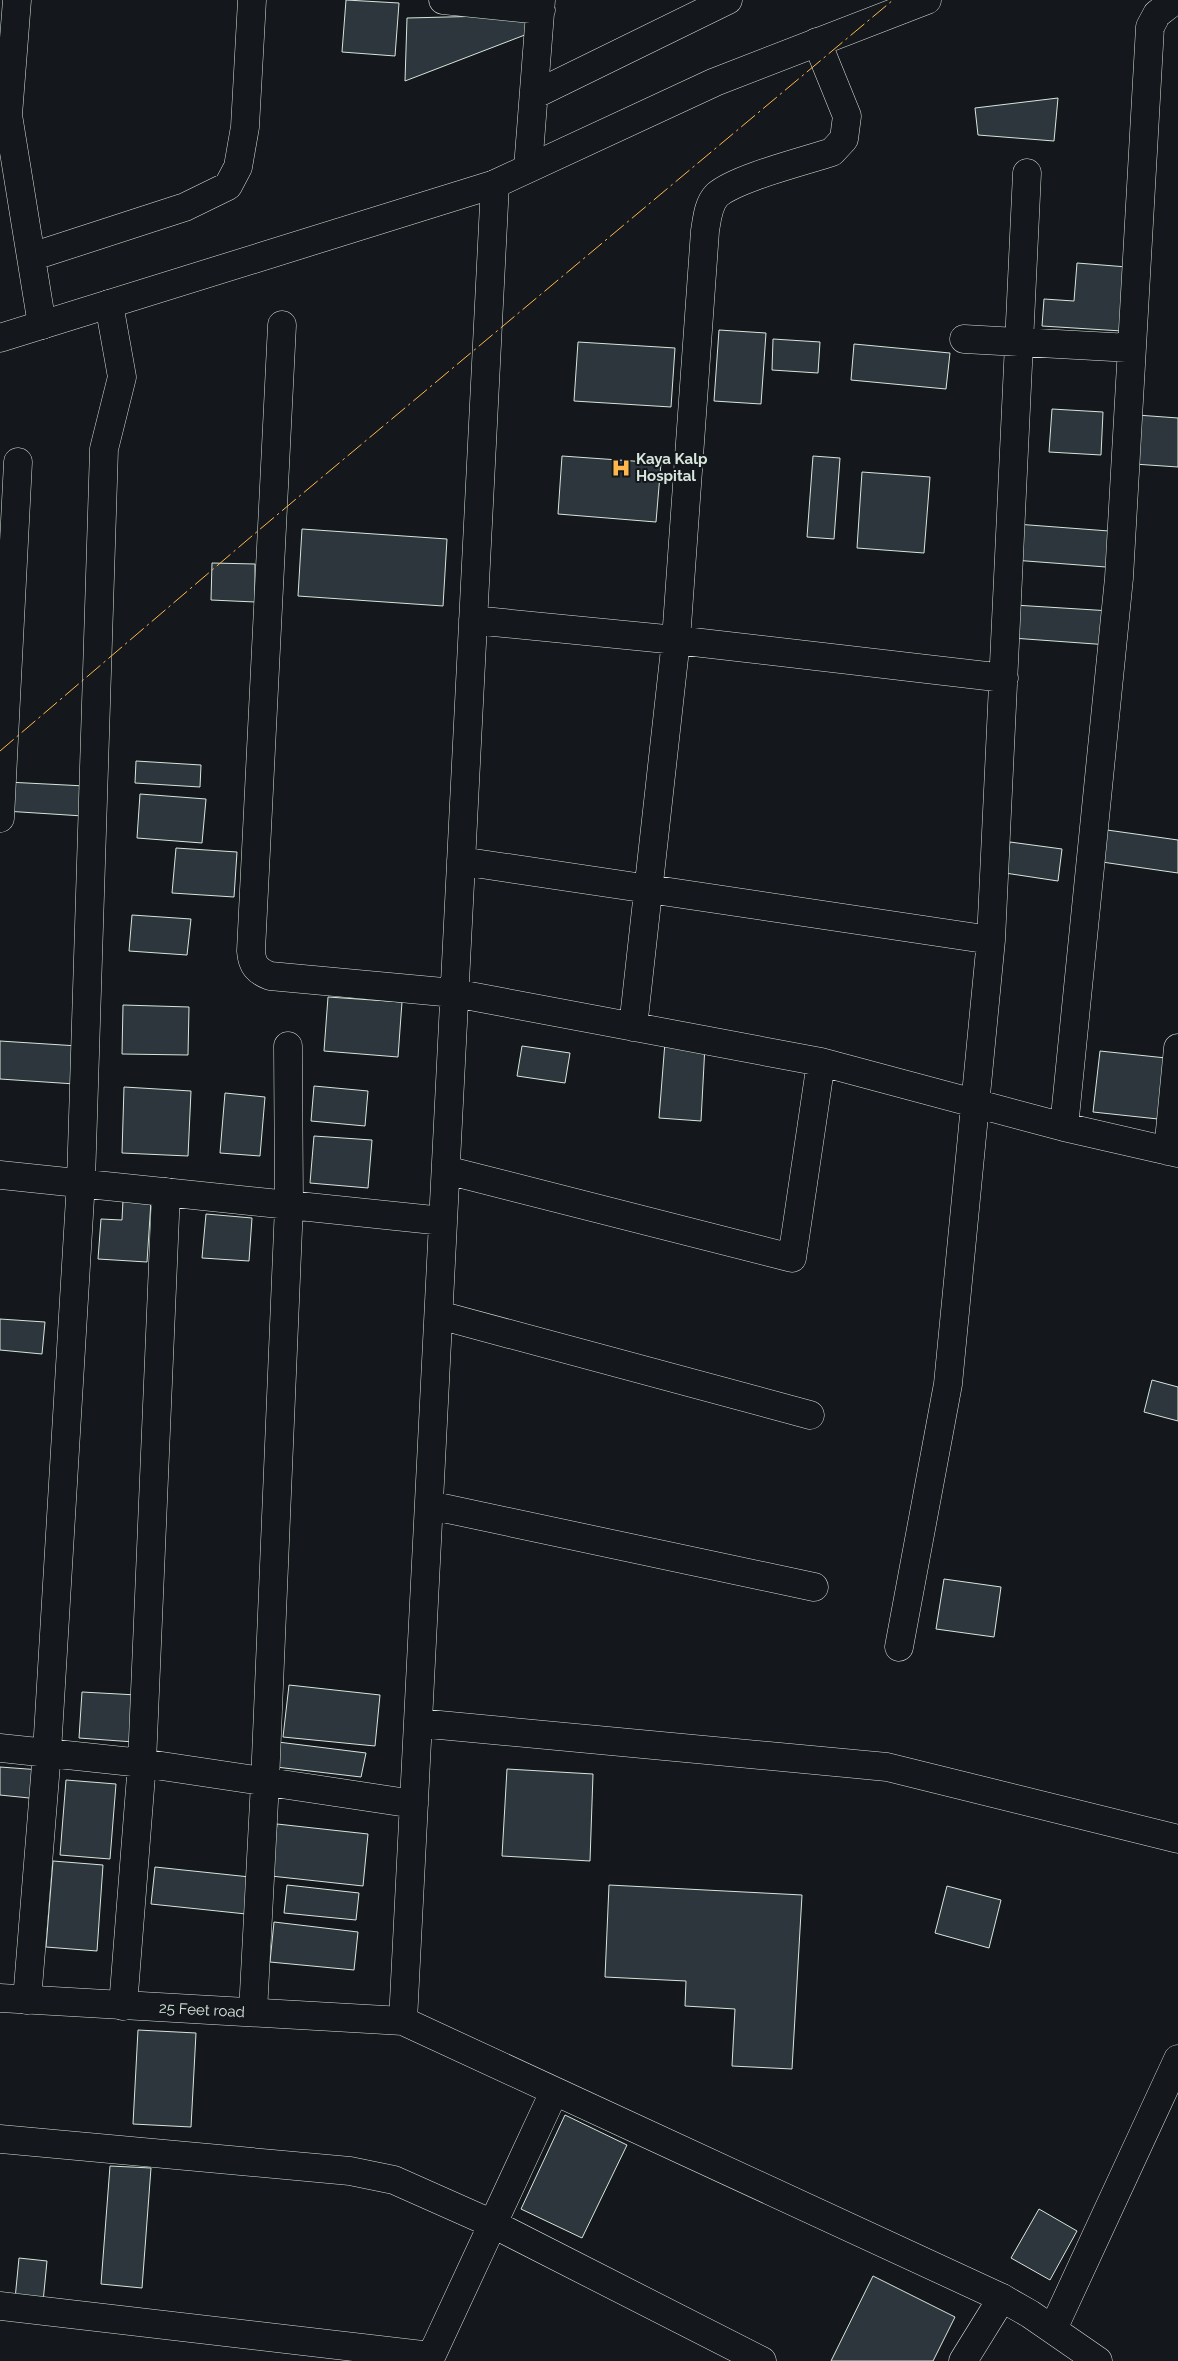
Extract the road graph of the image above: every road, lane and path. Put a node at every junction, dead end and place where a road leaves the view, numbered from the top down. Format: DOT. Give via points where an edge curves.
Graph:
graph roads {
  1 [pos="17,0"];
  2 [pos="252,0"];
  3 [pos="443,0"];
  4 [pos="728,0"];
  5 [pos="927,0"];
  6 [pos="1175,0"];
  7 [pos="541,5"];
  8 [pos="817,42"];
  9 [pos="7,57"];
  10 [pos="534,95"];
  11 [pos="528,168"];
  12 [pos="1027,173"];
  13 [pos="9,176"];
  14 [pos="495,184"];
  15 [pos="31,257"];
  16 [pos="109,304"];
  17 [pos="42,324"];
  18 [pos="282,325"];
  19 [pos="0,338"];
  20 [pos="964,339"];
  21 [pos="1020,342"];
  22 [pos="1131,348"];
  23 [pos="18,462"];
  24 [pos="473,620"];
  25 [pos="676,640"];
  26 [pos="1004,678"];
  27 [pos="0,818"];
  28 [pos="461,861"];
  29 [pos="648,889"];
  30 [pos="991,940"];
  31 [pos="454,993"];
  32 [pos="633,1027"];
  33 [pos="288,1046"];
  34 [pos="1178,1048"];
  35 [pos="821,1062"];
  36 [pos="976,1105"];
  37 [pos="1064,1127"];
  38 [pos="1173,1152"];
  39 [pos="446,1170"];
  40 [pos="0,1175"];
  41 [pos="81,1181"];
  42 [pos="166,1192"];
  43 [pos="289,1205"];
  44 [pos="443,1221"];
  45 [pos="439,1315"];
  46 [pos="810,1415"];
  47 [pos="429,1505"];
  48 [pos="814,1587"];
  49 [pos="899,1647"];
  50 [pos="418,1724"];
  51 [pos="0,1748"];
  52 [pos="47,1752"];
  53 [pos="142,1763"];
  54 [pos="265,1782"];
  55 [pos="414,1804"];
  56 [pos="1178,1840"];
  57 [pos="0,1998"];
  58 [pos="27,2000"];
  59 [pos="123,2006"];
  60 [pos="253,2012"];
  61 [pos="403,2021"];
  62 [pos="1178,2059"];
  63 [pos="554,2092"];
  64 [pos="0,2139"];
  65 [pos="493,2224"];
  66 [pos="1002,2298"];
  67 [pos="0,2306"];
  68 [pos="1053,2329"];
  69 [pos="430,2358"];
  70 [pos="762,2361"];
  71 [pos="963,2361"];
  72 [pos="1098,2361"];
  1 -- 9 [label="street"];
  2 -- 15 [label="street" via="245,127 238,167 228,186 185,207"];
  3 -- 7 [label="street"];
  4 -- 10 [label="street"];
  5 -- 8 [label="street"];
  6 -- 22 [label="street" via="1157,14 1150,36"];
  7 -- 10 [label="street"];
  8 -- 11 [label="street" via="715,82"];
  8 -- 25 [label="street" via="847,116 844,139 832,152 731,185 716,196 706,221"];
  9 -- 13 [label="street"];
  10 -- 11 [label="street"];
  11 -- 14 [label="street"];
  12 -- 21 [label="street"];
  13 -- 15 [label="street"];
  14 -- 16 [label="street"];
  14 -- 24 [label="street"];
  15 -- 17 [label="street"];
  16 -- 17 [label="street"];
  16 -- 41 [label="street" via="122,378 104,449"];
  17 -- 19 [label="street"];
  18 -- 31 [label="street" via="252,961 259,972 270,976"];
  20 -- 21 [label="street"];
  21 -- 22 [label="street"];
  21 -- 26 [label="street"];
  22 -- 37 [label="street" via="1119,578"];
  23 -- 27 [label="street"];
  24 -- 25 [label="street"];
  24 -- 28 [label="street"];
  25 -- 26 [label="street"];
  25 -- 29 [label="street"];
  26 -- 30 [label="street"];
  28 -- 29 [label="street"];
  28 -- 31 [label="street"];
  29 -- 30 [label="street"];
  29 -- 32 [label="street"];
  30 -- 36 [label="street"];
  31 -- 32 [label="street"];
  31 -- 39 [label="street"];
  32 -- 35 [label="street"];
  33 -- 43 [label="street"];
  34 -- 38 [label="street"];
  35 -- 36 [label="street"];
  35 -- 39 [label="street" via="792,1258"];
  36 -- 37 [label="street"];
  36 -- 49 [label="street" via="948,1384"];
  37 -- 38 [label="street"];
  39 -- 44 [label="street"];
  40 -- 41 [label="street"];
  41 -- 42 [label="street"];
  41 -- 52 [label="street"];
  42 -- 43 [label="street"];
  42 -- 53 [label="street"];
  43 -- 44 [label="street"];
  43 -- 54 [label="street"];
  44 -- 45 [label="street"];
  45 -- 46 [label="street"];
  45 -- 47 [label="street"];
  47 -- 48 [label="street"];
  47 -- 50 [label="street"];
  50 -- 55 [label="street"];
  50 -- 56 [label="street" via="888,1767"];
  51 -- 52 [label="street"];
  52 -- 53 [label="street"];
  52 -- 58 [label="street"];
  53 -- 54 [label="street"];
  53 -- 59 [label="street"];
  54 -- 55 [label="street"];
  54 -- 60 [label="street"];
  55 -- 61 [label="street"];
  57 -- 58 [label="street, 25 Feet road"];
  58 -- 59 [label="street, 25 Feet road"];
  59 -- 60 [label="street, 25 Feet road"];
  60 -- 61 [label="street, 25 Feet road"];
  61 -- 63 [label="street"];
  62 -- 68 [label="street"];
  63 -- 65 [label="street"];
  63 -- 66 [label="street"];
  64 -- 65 [label="street" via="350,2171 394,2180"];
  65 -- 69 [label="street"];
  65 -- 70 [label="street"];
  66 -- 68 [label="street"];
  66 -- 71 [label="street"];
  67 -- 69 [label="street"];
  68 -- 72 [label="street"];
}
